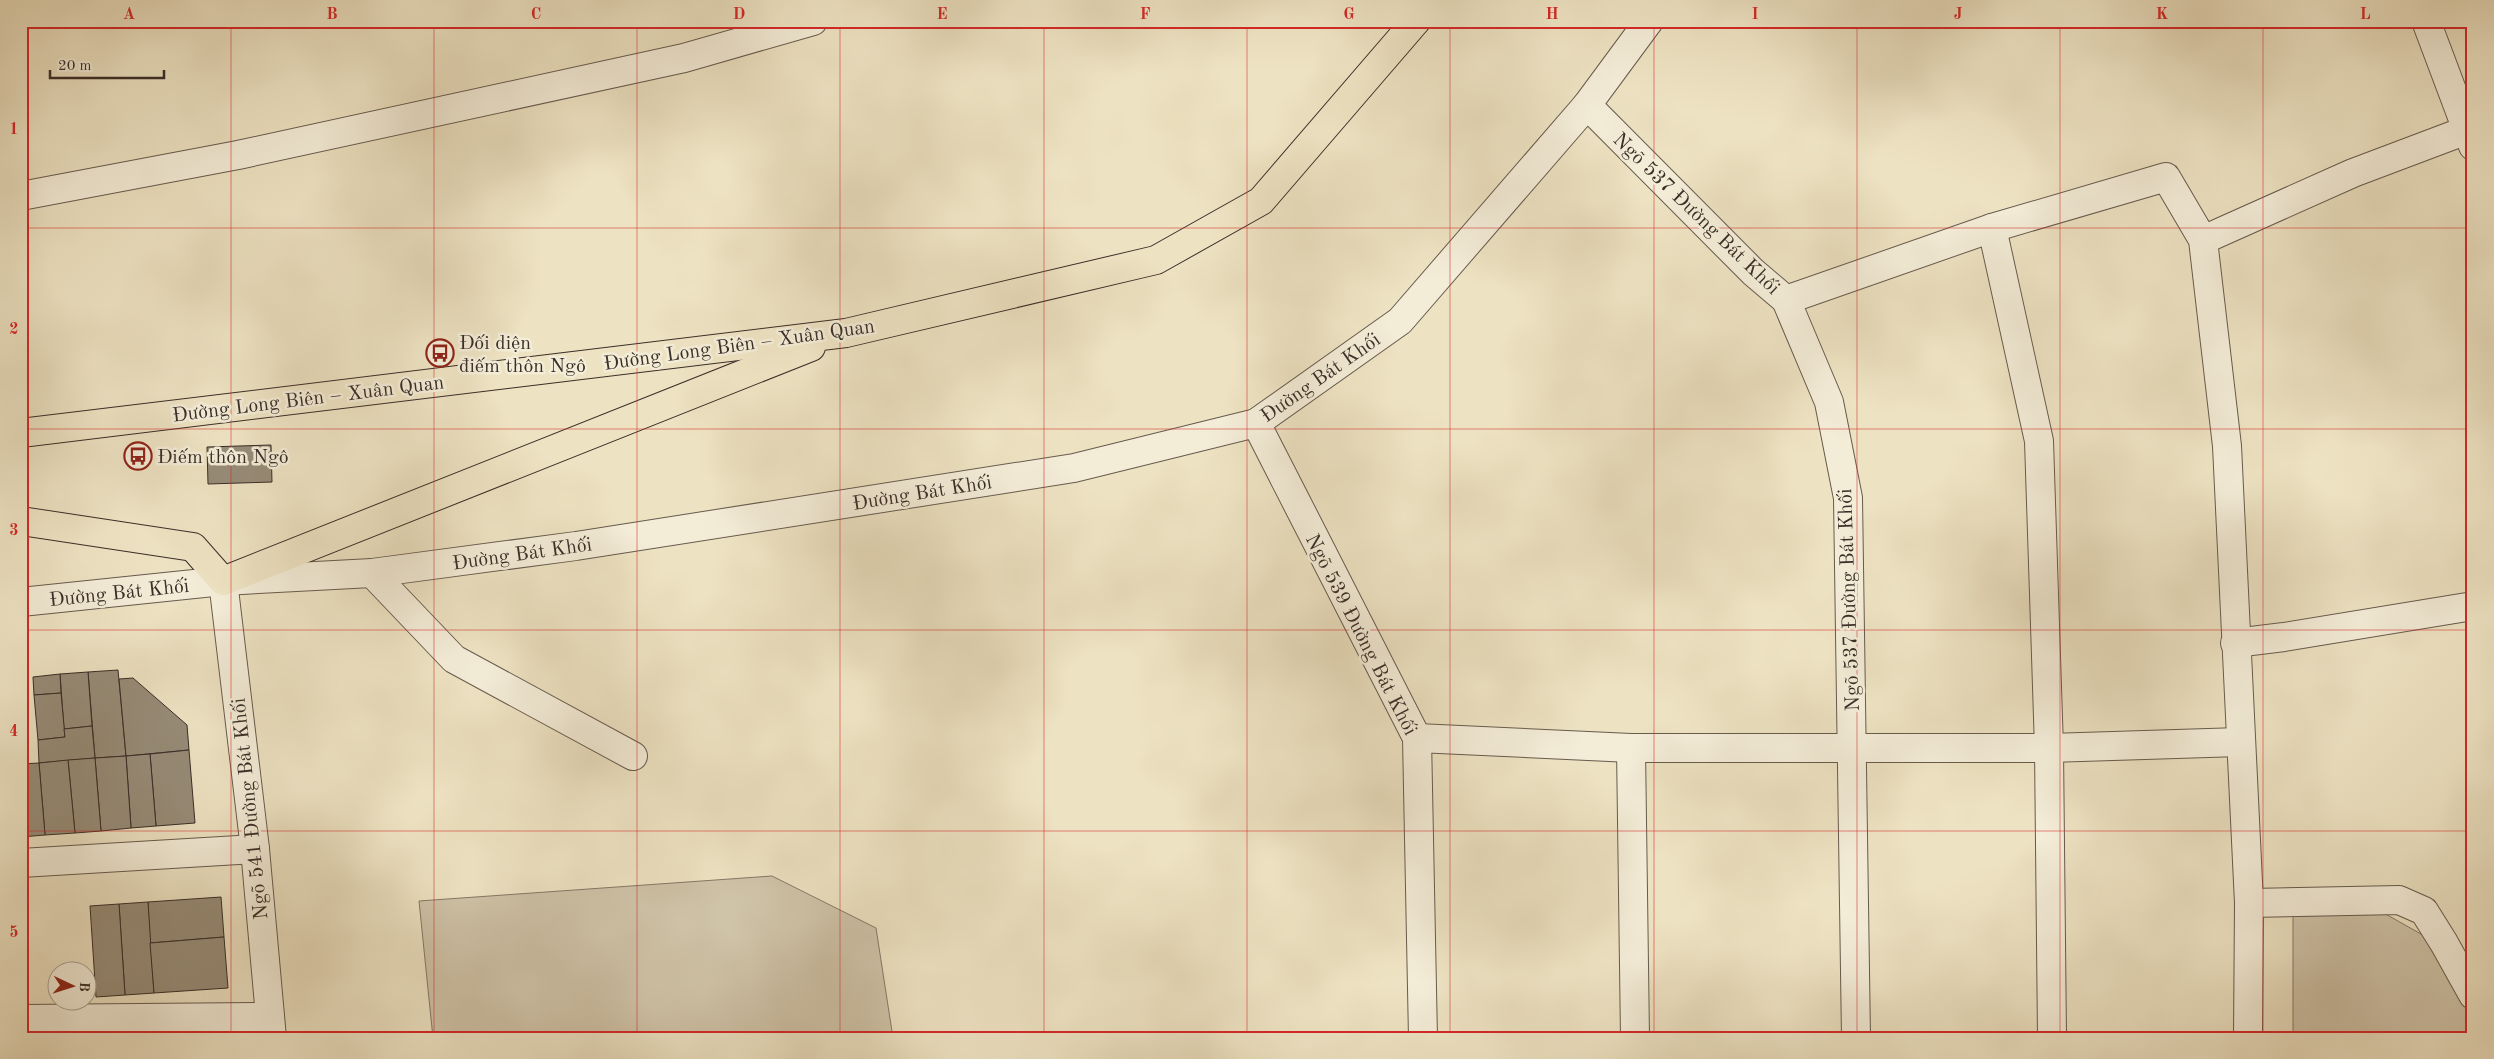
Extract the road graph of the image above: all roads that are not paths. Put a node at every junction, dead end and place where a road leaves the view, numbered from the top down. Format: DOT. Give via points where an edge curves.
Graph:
graph roads {
  1 [pos="813,21"];
  2 [pos="1416,21"];
  3 [pos="1649,21"];
  4 [pos="2426,21"];
  5 [pos="1587,105"];
  6 [pos="2470,138"];
  7 [pos="21,196"];
  8 [pos="1992,228"];
  9 [pos="2203,240"];
  10 [pos="1786,300"];
  11 [pos="846,333"];
  12 [pos="1256,423"];
  13 [pos="21,433"];
  14 [pos="21,521"];
  15 [pos="372,573"];
  16 [pos="222,581"];
  17 [pos="21,602"];
  18 [pos="2473,606"];
  19 [pos="2235,643"];
  20 [pos="1416,738"];
  21 [pos="2240,742"];
  22 [pos="1853,747"];
  23 [pos="1631,748"];
  24 [pos="2049,748"];
  25 [pos="633,756"];
  26 [pos="255,849"];
  27 [pos="21,863"];
  28 [pos="2249,903"];
  29 [pos="2473,996"];
  30 [pos="21,1019"];
  31 [pos="113,1028"];
  32 [pos="271,1028"];
  33 [pos="1423,1038"];
  34 [pos="1635,1038"];
  35 [pos="1856,1038"];
  36 [pos="2052,1038"];
  37 [pos="2248,1038"];
  1 -- 7 [label="street" via="684,58 238,155"];
  2 -- 11 [label="main road, Đường Long Biên – Xuân Quan" via="1261,201 1156,260"];
  3 -- 5 [label="street, Đường Bát Khối"];
  4 -- 6 [label="street"];
  5 -- 10 [label="street, Ngõ 537 Đường Bát Khối" via="1753,272"];
  5 -- 12 [label="street, Đường Bát Khối" via="1400,321"];
  6 -- 9 [label="street" via="2353,173"];
  8 -- 9 [label="street" via="2166,177"];
  8 -- 10 [label="street"];
  8 -- 24 [label="street" via="2040,441"];
  9 -- 19 [label="street" via="2227,446"];
  10 -- 22 [label="street, Ngõ 537 Đường Bát Khối" via="1829,402 1848,498"];
  11 -- 13 [label="main road, Đường Long Biên – Xuân Quan"];
  11 -- 16 [label="main road"];
  12 -- 15 [label="street, Đường Bát Khối" via="1074,468 576,546"];
  12 -- 20 [label="street, Ngõ 539 Đường Bát Khối"];
  14 -- 16 [label="main road" via="193,547"];
  15 -- 16 [label="street, Đường Bát Khối"];
  15 -- 25 [label="street" via="454,659"];
  16 -- 17 [label="street, Đường Bát Khối"];
  16 -- 26 [label="street, Ngõ 541 Đường Bát Khối"];
  18 -- 19 [label="street"];
  19 -- 21 [label="street"];
  20 -- 23 [label="street"];
  20 -- 33 [label="street, Ngõ 539 Đường Bát Khối"];
  21 -- 24 [label="street"];
  21 -- 28 [label="street"];
  22 -- 23 [label="street"];
  22 -- 24 [label="street"];
  22 -- 35 [label="street, Ngõ 537 Đường Bát Khối"];
  23 -- 34 [label="street"];
  24 -- 36 [label="street"];
  26 -- 27 [label="street"];
  26 -- 32 [label="street, Ngõ 541 Đường Bát Khối"];
  28 -- 29 [label="street" via="2399,900 2424,912"];
  28 -- 37 [label="street"];
  30 -- 31 [label="street"];
  31 -- 32 [label="street"];
}
